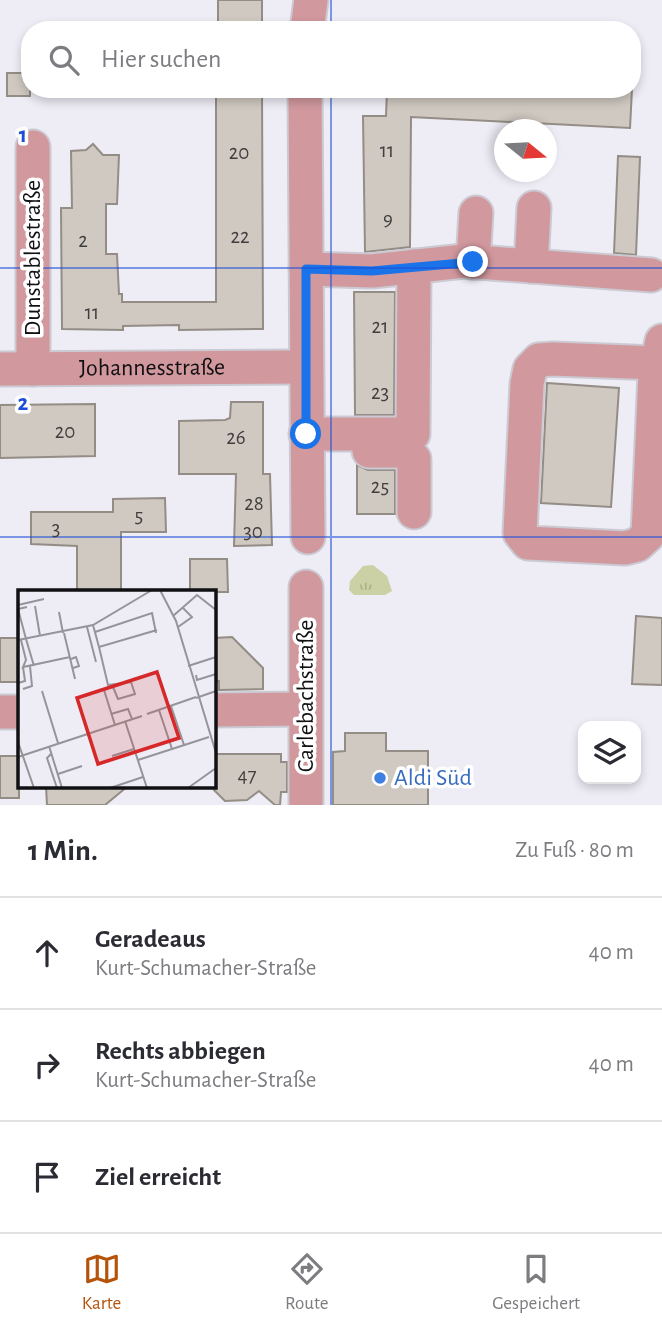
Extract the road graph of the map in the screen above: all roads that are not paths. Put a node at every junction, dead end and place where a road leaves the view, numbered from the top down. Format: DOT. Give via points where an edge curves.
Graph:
graph roads {
  1 [pos="311,0"];
  2 [pos="308,21"];
  3 [pos="305,98"];
  4 [pos="33,147"];
  5 [pos="534,208"];
  6 [pos="475,213"];
  7 [pos="473,262"];
  8 [pos="414,266"];
  9 [pos="531,266"];
  10 [pos="306,269"];
  11 [pos="651,275"];
  12 [pos="659,352"];
  13 [pos="306,367"];
  14 [pos="0,369"];
  15 [pos="33,369"];
  16 [pos="307,442"];
  17 [pos="414,512"];
  18 [pos="307,537"];
  19 [pos="306,587"];
  20 [pos="305,709"];
  21 [pos="215,710"];
  22 [pos="0,712"];
  23 [pos="18,712"];
  24 [pos="306,805"];
  1 -- 2 [label="street"];
  3 -- 10 [label="street"];
  4 -- 15 [label="street, Dunstablestraße"];
  5 -- 9 [label="street"];
  6 -- 7 [label="street"];
  7 -- 8 [label="street"];
  7 -- 9 [label="street"];
  8 -- 10 [label="street" via="372,271"];
  8 -- 16 [label="street" via="413,434"];
  9 -- 11 [label="street"];
  10 -- 13 [label="street"];
  12 -- 12 [label="street" via="648,536 625,548 528,543 520,533 530,369 539,360"];
  13 -- 15 [label="street, Johannesstraße"];
  13 -- 16 [label="street"];
  14 -- 15 [label="street, Johannesstraße"];
  16 -- 17 [label="street" via="406,451 414,459"];
  16 -- 18 [label="street"];
  19 -- 20 [label="street, Carlebachstraße"];
  20 -- 21 [label="street"];
  20 -- 24 [label="street, Carlebachstraße"];
  22 -- 23 [label="street"];
}
